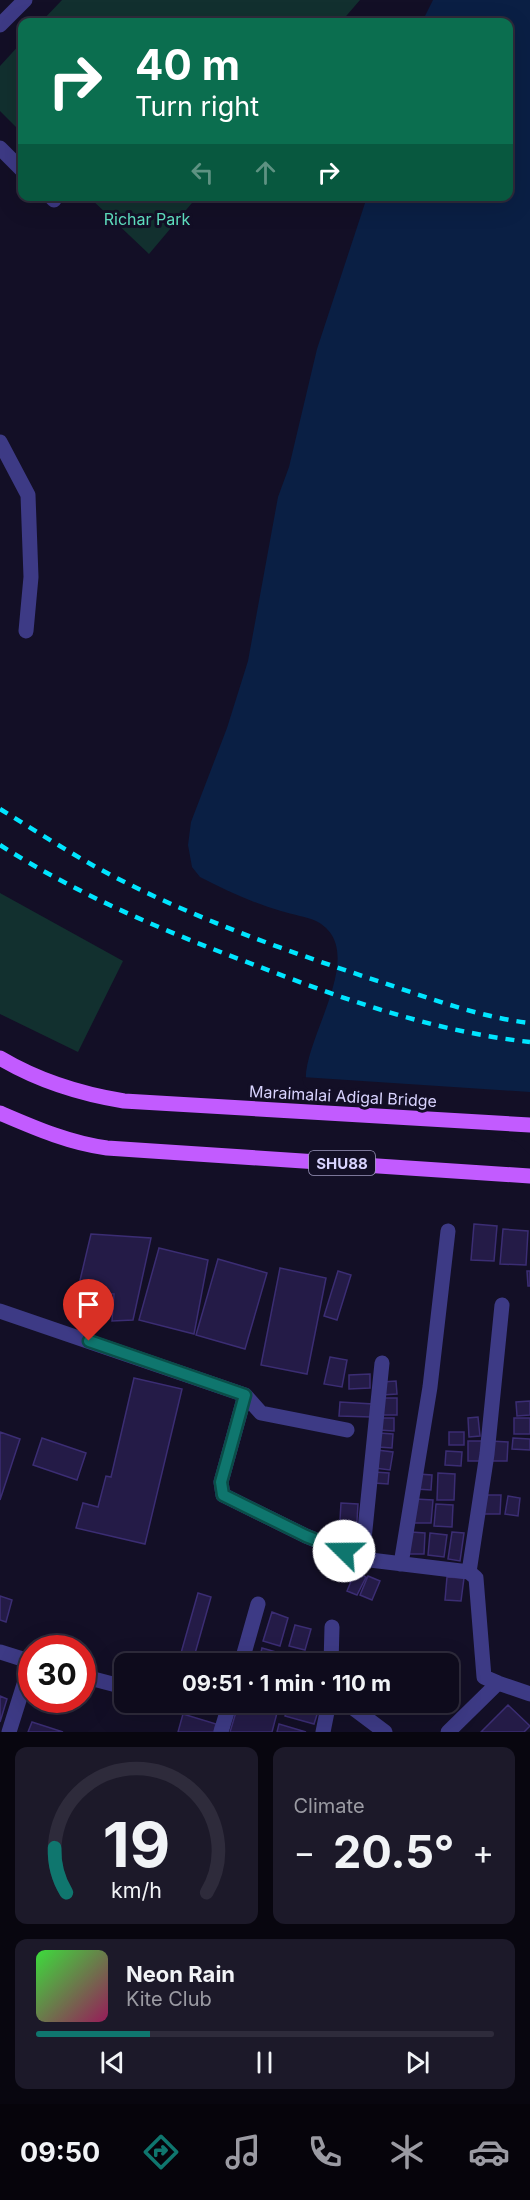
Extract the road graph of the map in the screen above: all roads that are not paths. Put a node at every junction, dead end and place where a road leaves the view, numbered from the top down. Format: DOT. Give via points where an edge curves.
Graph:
graph roads {
  1 [pos="25,0"];
  2 [pos="0,25"];
  3 [pos="0,148"];
  4 [pos="18,166"];
  5 [pos="0,442"];
  6 [pos="26,632"];
  7 [pos="0,1058"];
  8 [pos="0,1113"];
  9 [pos="530,1125"];
  10 [pos="530,1176"];
  11 [pos="448,1230"];
  12 [pos="502,1305"];
  13 [pos="0,1311"];
  14 [pos="382,1363"];
  15 [pos="245,1395"];
  16 [pos="347,1430"];
  17 [pos="362,1559"];
  18 [pos="400,1564"];
  19 [pos="469,1572"];
  20 [pos="258,1604"];
  21 [pos="332,1627"];
  22 [pos="0,1652"];
  23 [pos="244,1653"];
  24 [pos="331,1653"];
  25 [pos="18,1658"];
  26 [pos="96,1680"];
  27 [pos="498,1683"];
  28 [pos="114,1684"];
  29 [pos="530,1694"];
  30 [pos="18,1703"];
  31 [pos="227,1713"];
  32 [pos="327,1713"];
  33 [pos="359,1713"];
  34 [pos="9,1732"];
  35 [pos="221,1732"];
  36 [pos="323,1732"];
  37 [pos="384,1732"];
  38 [pos="448,1732"];
  1 -- 2 [label="street"];
  3 -- 4 [label="street"];
  5 -- 6 [label="street" via="28,495 31,577"];
  7 -- 9 [label="main road, Maraimalai Adigal Bridge" via="32,1074 105,1098"];
  8 -- 10 [label="main road, SHU88" via="83,1145"];
  11 -- 18 [label="street" via="430,1387"];
  12 -- 19 [label="street" via="487,1454"];
  13 -- 15 [label="street"];
  14 -- 17 [label="street"];
  15 -- 16 [label="street" via="261,1413"];
  15 -- 17 [label="street" via="221,1482 223,1495"];
  17 -- 18 [label="street"];
  18 -- 19 [label="street"];
  19 -- 27 [label="street" via="476,1578 484,1677"];
  20 -- 23 [label="street"];
  21 -- 24 [label="street"];
  22 -- 25 [label="street"];
  26 -- 28 [label="street"];
  27 -- 29 [label="street"];
  27 -- 38 [label="street"];
  30 -- 34 [label="street"];
  31 -- 35 [label="street"];
  32 -- 36 [label="street"];
  33 -- 37 [label="street"];
}
